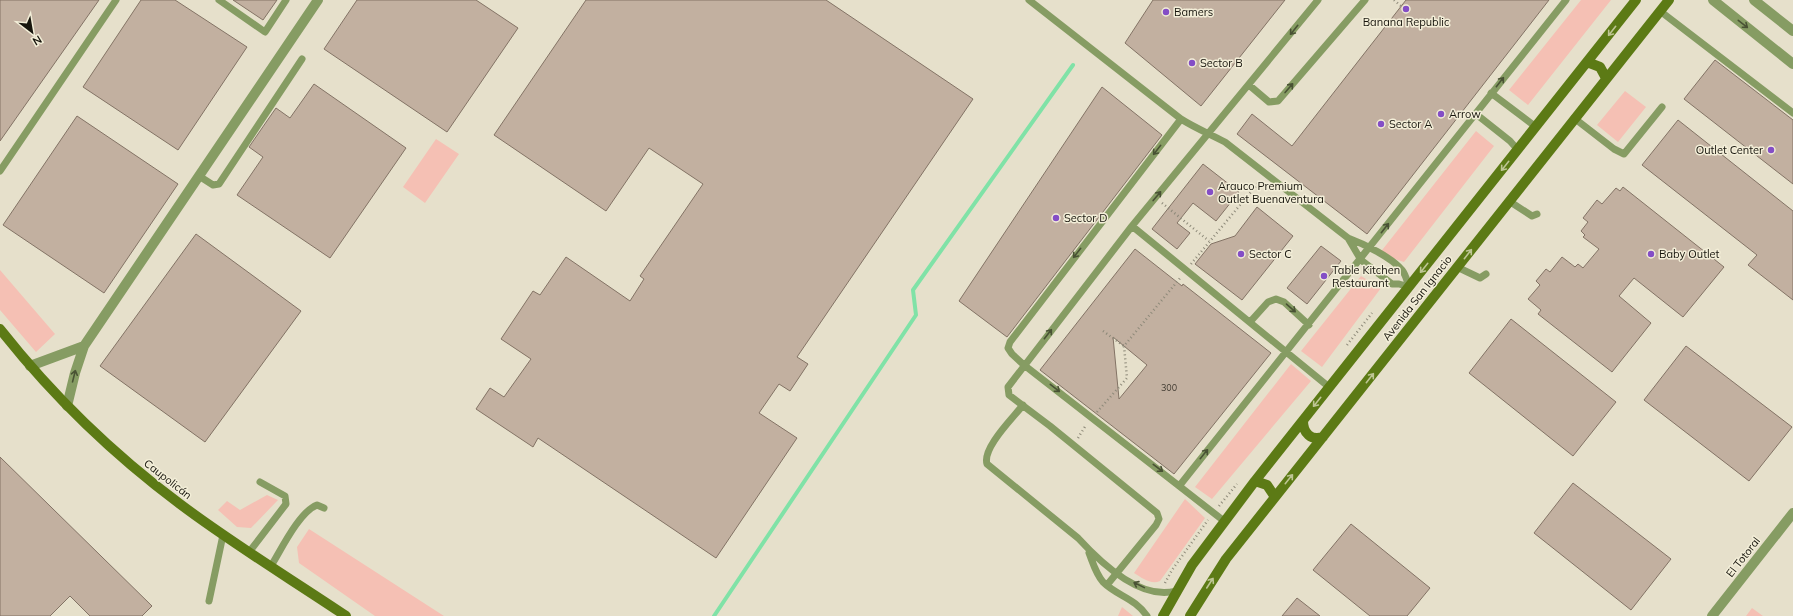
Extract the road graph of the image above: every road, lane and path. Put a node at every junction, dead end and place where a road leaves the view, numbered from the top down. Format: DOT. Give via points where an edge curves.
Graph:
graph roads {
  1 [pos="116,0"];
  2 [pos="219,0"];
  3 [pos="286,0"];
  4 [pos="318,0"];
  5 [pos="1029,0"];
  6 [pos="1318,0"];
  7 [pos="1365,0"];
  8 [pos="1394,0"];
  9 [pos="1566,0"];
  10 [pos="1636,0"];
  11 [pos="1669,0"];
  12 [pos="1713,0"];
  13 [pos="1754,0"];
  14 [pos="1401,6"];
  15 [pos="1660,11"];
  16 [pos="1793,31"];
  17 [pos="302,59"];
  18 [pos="1587,62"];
  19 [pos="1793,64"];
  20 [pos="1606,78"];
  21 [pos="1249,85"];
  22 [pos="1491,93"];
  23 [pos="1662,107"];
  24 [pos="1793,113"];
  25 [pos="1476,114"];
  26 [pos="1574,118"];
  27 [pos="1181,119"];
  28 [pos="1536,127"];
  29 [pos="1210,133"];
  30 [pos="1518,150"];
  31 [pos="0,171"];
  32 [pos="1266,173"];
  33 [pos="199,176"];
  34 [pos="1156,198"];
  35 [pos="1510,201"];
  36 [pos="1537,214"];
  37 [pos="1132,226"];
  38 [pos="1348,238"];
  39 [pos="1209,241"];
  40 [pos="1371,246"];
  41 [pos="1360,260"];
  42 [pos="1457,267"];
  43 [pos="1186,270"];
  44 [pos="1486,274"];
  45 [pos="1409,287"];
  46 [pos="1250,322"];
  47 [pos="1309,325"];
  48 [pos="0,329"];
  49 [pos="1104,331"];
  50 [pos="84,346"];
  51 [pos="1124,346"];
  52 [pos="1287,352"];
  53 [pos="1024,365"];
  54 [pos="30,366"];
  55 [pos="1329,387"];
  56 [pos="1023,405"];
  57 [pos="67,406"];
  58 [pos="1092,418"];
  59 [pos="1303,421"];
  60 [pos="1323,437"];
  61 [pos="1073,445"];
  62 [pos="1255,481"];
  63 [pos="260,482"];
  64 [pos="1180,485"];
  65 [pos="1275,497"];
  66 [pos="324,508"];
  67 [pos="1793,513"];
  68 [pos="1224,521"];
  69 [pos="223,535"];
  70 [pos="250,551"];
  71 [pos="1089,551"];
  72 [pos="271,566"];
  73 [pos="1116,574"];
  74 [pos="1107,585"];
  75 [pos="1176,591"];
  76 [pos="209,600"];
  77 [pos="346,616"];
  78 [pos="1147,616"];
  79 [pos="1162,616"];
  80 [pos="1190,616"];
  81 [pos="1712,616"];
  1 -- 31 [label="lane"];
  2 -- 3 [label="lane" via="265,32"];
  4 -- 33 [label="street"];
  5 -- 27 [label="lane"];
  6 -- 21 [label="lane, one-way"];
  21 -- 7 [label="lane, one-way" via="1269,102 1278,101"];
  8 -- 14 [label="path"];
  22 -- 9 [label="lane, one-way"];
  10 -- 18 [label="main road, Avenida San Ignacio, one-way"];
  11 -- 15 [label="main road, Avenida San Ignacio"];
  12 -- 19 [label="street, one-way"];
  13 -- 16 [label="street"];
  15 -- 20 [label="main road, Avenida San Ignacio"];
  15 -- 24 [label="lane"];
  17 -- 33 [label="lane" via="219,184 213,185"];
  18 -- 20 [label="main road" via="1600,67"];
  18 -- 28 [label="main road, Avenida San Ignacio"];
  20 -- 26 [label="main road, Avenida San Ignacio"];
  21 -- 29 [label="lane"];
  22 -- 25 [label="lane"];
  22 -- 28 [label="lane"];
  23 -- 26 [label="lane" via="1624,154"];
  25 -- 30 [label="lane"];
  40 -- 25 [label="lane, one-way"];
  26 -- 35 [label="main road, Avenida San Ignacio"];
  27 -- 29 [label="lane" via="1197,130"];
  27 -- 53 [label="lane, one-way" via="1010,342 1009,352"];
  28 -- 30 [label="main road, Avenida San Ignacio"];
  29 -- 32 [label="lane"];
  34 -- 29 [label="lane, one-way"];
  30 -- 45 [label="main road, Avenida San Ignacio, one-way"];
  32 -- 38 [label="lane"];
  32 -- 39 [label="path"];
  33 -- 50 [label="street"];
  34 -- 37 [label="lane"];
  34 -- 39 [label="path"];
  35 -- 36 [label="lane" via="1532,216"];
  42 -- 35 [label="main road, Avenida San Ignacio, one-way"];
  37 -- 43 [label="lane"];
  53 -- 37 [label="lane, one-way"];
  38 -- 40 [label="lane"];
  38 -- 41 [label="lane"];
  39 -- 43 [label="path"];
  40 -- 41 [label="lane"];
  40 -- 45 [label="lane" via="1401,269"];
  41 -- 45 [label="lane" via="1392,284"];
  41 -- 47 [label="lane"];
  42 -- 44 [label="lane" via="1480,278"];
  60 -- 42 [label="main road, Avenida San Ignacio, one-way"];
  43 -- 46 [label="lane"];
  43 -- 51 [label="path"];
  45 -- 55 [label="main road, Avenida San Ignacio"];
  46 -- 47 [label="lane, one-way" via="1268,302 1276,299 1284,302"];
  46 -- 52 [label="lane"];
  47 -- 52 [label="lane"];
  48 -- 54 [label="main road, Caupolicán"];
  49 -- 51 [label="path"];
  50 -- 54 [label="street"];
  57 -- 50 [label="street, one-way"];
  51 -- 58 [label="path" via="1127,378"];
  52 -- 55 [label="lane"];
  64 -- 52 [label="lane, one-way"];
  53 -- 56 [label="lane" via="1008,387 1009,395"];
  53 -- 58 [label="lane, one-way"];
  54 -- 57 [label="main road, Caupolicán"];
  55 -- 59 [label="main road, Avenida San Ignacio, one-way"];
  56 -- 61 [label="lane"];
  56 -- 71 [label="lane" via="989,449 987,464 1078,538"];
  57 -- 69 [label="main road, Caupolicán" via="144,476"];
  58 -- 61 [label="path"];
  58 -- 64 [label="lane, one-way"];
  59 -- 60 [label="main road" via="1306,434 1314,438"];
  59 -- 62 [label="main road, Avenida San Ignacio"];
  65 -- 60 [label="main road, Avenida San Ignacio, one-way"];
  61 -- 73 [label="lane" via="1157,513 1156,525"];
  62 -- 65 [label="main road" via="1267,485"];
  62 -- 68 [label="main road, Avenida San Ignacio"];
  63 -- 70 [label="lane" via="284,496 286,504"];
  64 -- 68 [label="lane"];
  80 -- 65 [label="main road, Avenida San Ignacio, one-way" via="1226,559"];
  66 -- 72 [label="lane" via="316,505 310,509 292,530"];
  67 -- 81 [label="street, El Totoral"];
  68 -- 75 [label="main road, Avenida San Ignacio"];
  69 -- 70 [label="main road, Caupolicán"];
  69 -- 76 [label="lane"];
  70 -- 72 [label="main road, Caupolicán"];
  71 -- 73 [label="lane"];
  71 -- 74 [label="lane" via="1097,572"];
  72 -- 77 [label="main road, Caupolicán"];
  73 -- 74 [label="lane"];
  75 -- 73 [label="lane, one-way" via="1159,593"];
  74 -- 78 [label="lane" via="1134,601"];
  75 -- 79 [label="main road, Avenida San Ignacio"];
}
